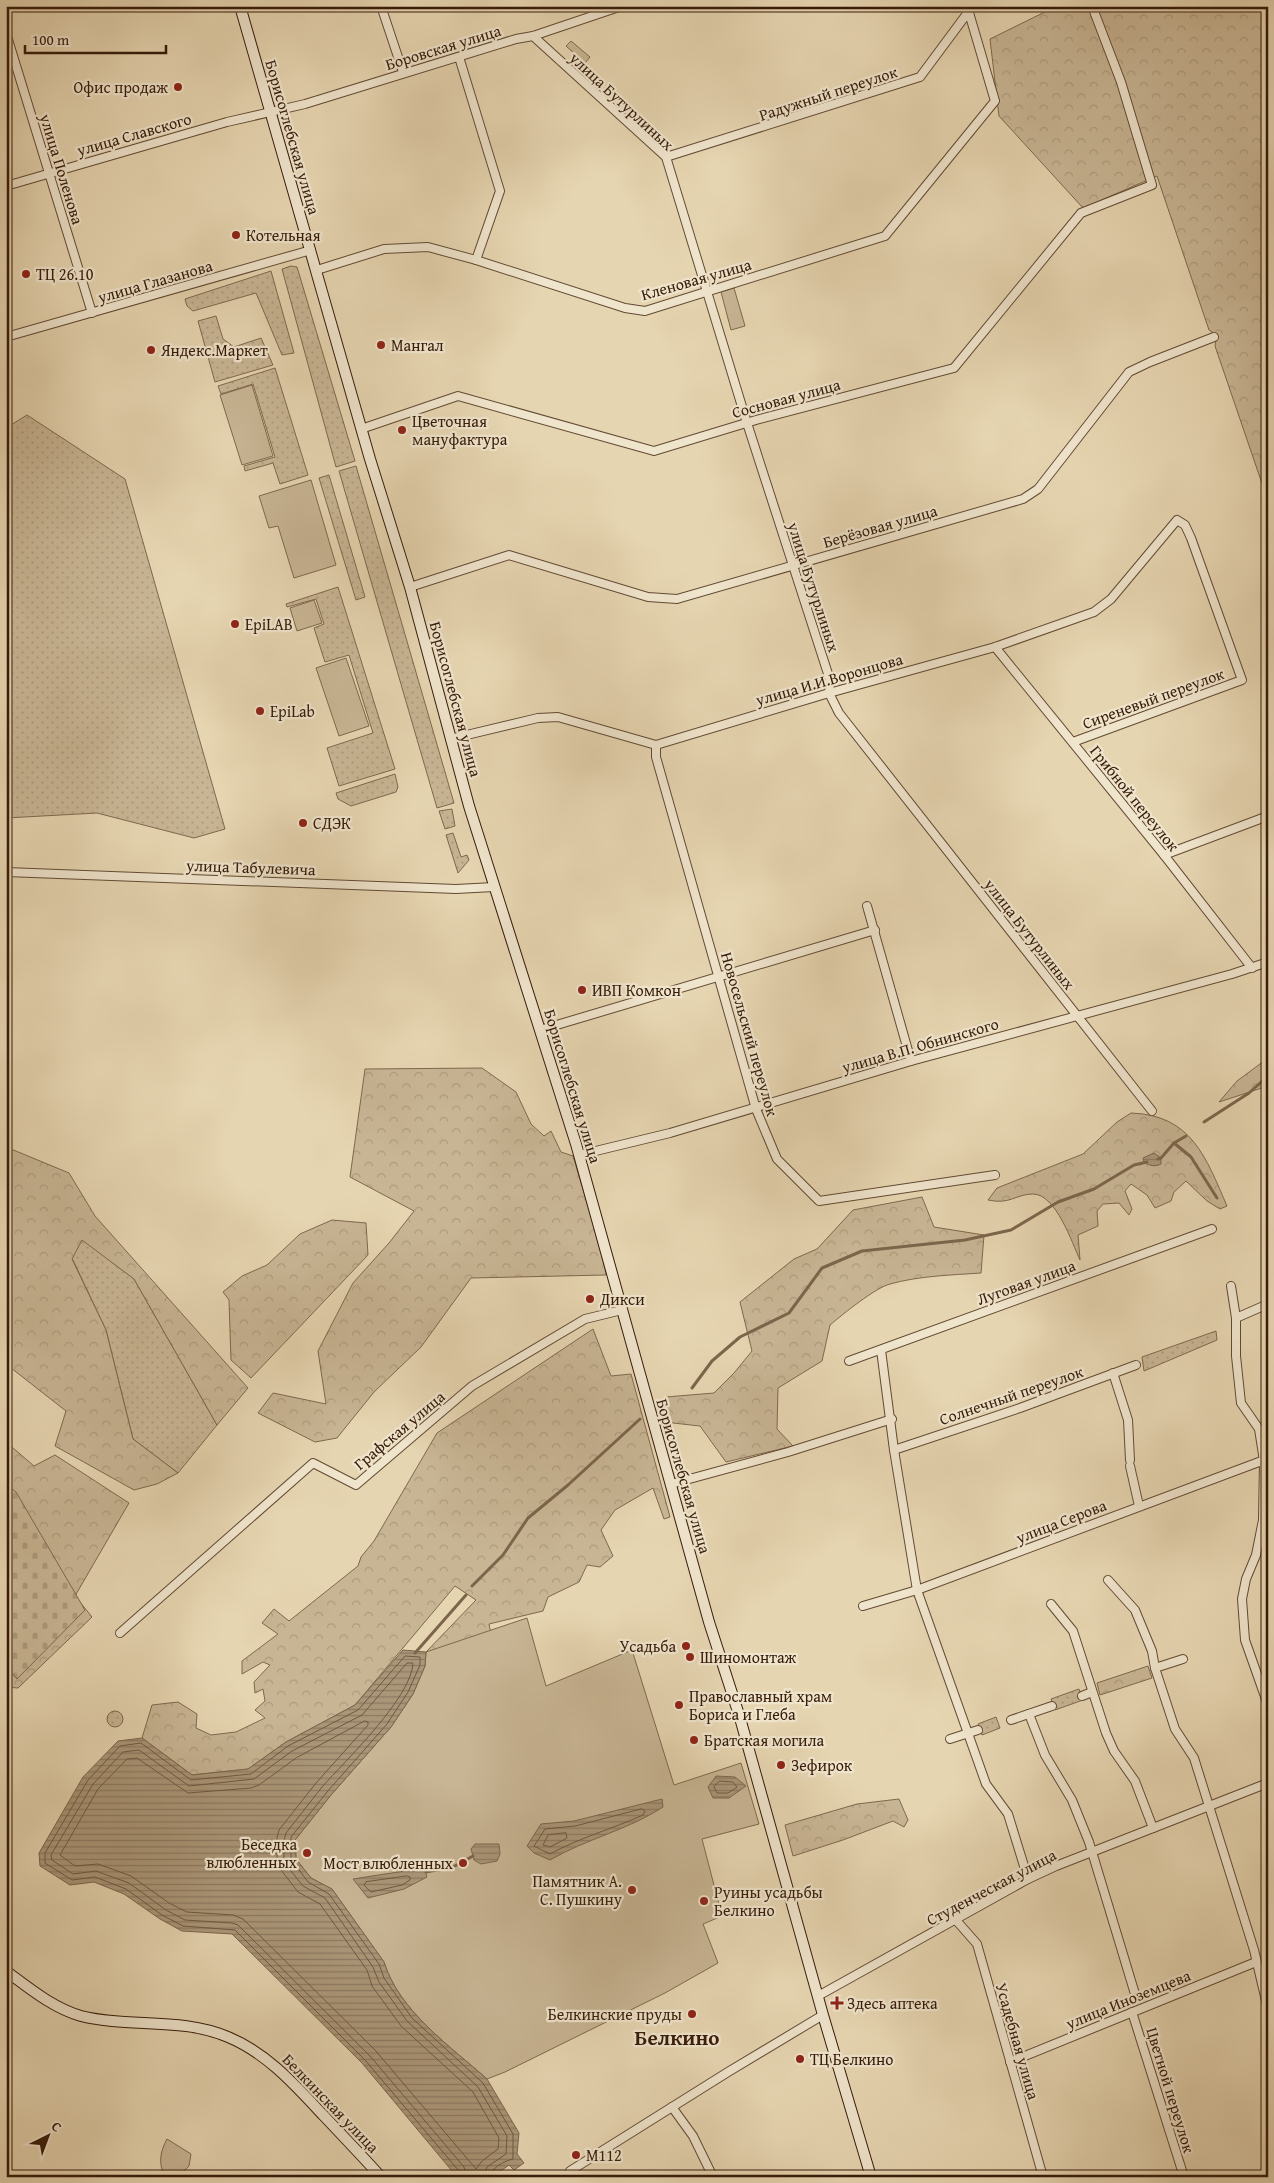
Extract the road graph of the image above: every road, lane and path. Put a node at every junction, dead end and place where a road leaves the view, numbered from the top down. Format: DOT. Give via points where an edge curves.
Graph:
graph roads {
  1 [pos="240,6"];
  2 [pos="381,6"];
  3 [pos="622,6"];
  4 [pos="1092,6"];
  5 [pos="968,9"];
  6 [pos="6,33"];
  7 [pos="533,36"];
  8 [pos="458,57"];
  9 [pos="403,72"];
  10 [pos="270,111"];
  11 [pos="666,157"];
  12 [pos="49,172"];
  13 [pos="6,186"];
  14 [pos="310,250"];
  15 [pos="476,260"];
  16 [pos="317,270"];
  17 [pos="707,293"];
  18 [pos="92,313"];
  19 [pos="1214,337"];
  20 [pos="6,338"];
  21 [pos="746,423"];
  22 [pos="362,429"];
  23 [pos="793,565"];
  24 [pos="410,587"];
  25 [pos="995,647"];
  26 [pos="1242,680"];
  27 [pos="829,693"];
  28 [pos="450,739"];
  29 [pos="1072,742"];
  30 [pos="656,745"];
  31 [pos="1268,816"];
  32 [pos="1164,855"];
  33 [pos="6,872"];
  34 [pos="494,887"];
  35 [pos="867,906"];
  36 [pos="875,930"];
  37 [pos="1268,962"];
  38 [pos="1252,968"];
  39 [pos="719,976"];
  40 [pos="1076,1016"];
  41 [pos="540,1030"];
  42 [pos="911,1061"];
  43 [pos="756,1109"];
  44 [pos="1152,1111"];
  45 [pos="579,1155"];
  46 [pos="995,1174"];
  47 [pos="1212,1229"];
  48 [pos="1231,1286"];
  49 [pos="1268,1304"];
  50 [pos="622,1310"];
  51 [pos="1236,1318"];
  52 [pos="881,1350"];
  53 [pos="849,1360"];
  54 [pos="1136,1365"];
  55 [pos="1113,1373"];
  56 [pos="892,1419"];
  57 [pos="894,1450"];
  58 [pos="1266,1459"];
  59 [pos="671,1484"];
  60 [pos="1138,1506"];
  61 [pos="1108,1580"];
  62 [pos="917,1590"];
  63 [pos="1050,1604"];
  64 [pos="863,1606"];
  65 [pos="120,1633"];
  66 [pos="1183,1659"];
  67 [pos="1155,1668"];
  68 [pos="1092,1692"];
  69 [pos="1082,1696"];
  70 [pos="1268,1705"];
  71 [pos="1052,1706"];
  72 [pos="1029,1714"];
  73 [pos="1011,1720"];
  74 [pos="978,1730"];
  75 [pos="967,1734"];
  76 [pos="950,1739"];
  77 [pos="1268,1783"];
  78 [pos="1210,1807"];
  79 [pos="1153,1828"];
  80 [pos="1092,1852"];
  81 [pos="1028,1879"];
  82 [pos="955,1920"];
  83 [pos="1256,1962"];
  84 [pos="6,1971"];
  85 [pos="1135,1994"];
  86 [pos="818,1996"];
  87 [pos="1268,2009"];
  88 [pos="1132,2012"];
  89 [pos="823,2015"];
  90 [pos="1010,2062"];
  91 [pos="672,2107"];
  92 [pos="570,2171"];
  93 [pos="381,2177"];
  94 [pos="713,2177"];
  95 [pos="871,2177"];
  96 [pos="1043,2177"];
  97 [pos="1184,2177"];
  1 -- 10 [label="street, Борисоглебская улица"];
  2 -- 9 [label="street"];
  3 -- 7 [label="street, Боровская улица"];
  4 -- 21 [label="street, Сосновая улица" via="1121,82 1152,184 1082,213 954,368"];
  5 -- 11 [label="street, Радужный переулок" via="920,77"];
  5 -- 17 [label="street, Кленовая улица" via="995,101 885,236"];
  6 -- 12 [label="street, улица Поленова"];
  7 -- 8 [label="street, Боровская улица"];
  7 -- 11 [label="street, улица Бутурлиных"];
  8 -- 9 [label="street, Боровская улица"];
  8 -- 15 [label="street" via="500,191"];
  9 -- 10 [label="street, Боровская улица" via="305,104"];
  10 -- 12 [label="street, улица Славского"];
  10 -- 14 [label="street, Борисоглебская улица"];
  11 -- 17 [label="street, улица Бутурлиных"];
  12 -- 13 [label="street, улица Славского"];
  12 -- 18 [label="street, улица Поленова"];
  14 -- 16 [label="street, Борисоглебская улица"];
  14 -- 18 [label="street, улица Глазанова"];
  15 -- 16 [label="street, Кленовая улица" via="428,248 384,249"];
  15 -- 17 [label="street, Кленовая улица" via="625,308 645,311"];
  16 -- 22 [label="street, Борисоглебская улица"];
  17 -- 21 [label="street, улица Бутурлиных"];
  18 -- 20 [label="street, улица Глазанова"];
  19 -- 23 [label="street, Берёзовая улица" via="1129,372 1038,489 1023,499"];
  21 -- 22 [label="street, Сосновая улица" via="654,451 458,396"];
  21 -- 23 [label="street, улица Бутурлиных"];
  22 -- 24 [label="street, Борисоглебская улица"];
  23 -- 24 [label="street, Берёзовая улица" via="676,599 648,597 509,555"];
  23 -- 27 [label="street, улица Бутурлиных" via="830,680"];
  24 -- 28 [label="street, Борисоглебская улица"];
  25 -- 26 [label="street, улица И.И.Воронцова" via="1094,612 1110,599 1177,520 1185,525 1191,538"];
  25 -- 27 [label="street, улица И.И.Воронцова"];
  25 -- 29 [label="street, Грибной переулок"];
  26 -- 29 [label="street, Сиреневый переулок"];
  27 -- 30 [label="street, улица И.И.Воронцова"];
  27 -- 40 [label="street, улица Бутурлиных" via="839,713"];
  28 -- 30 [label="street" via="538,718 558,717"];
  28 -- 34 [label="street, Борисоглебская улица"];
  29 -- 32 [label="street, Грибной переулок"];
  30 -- 39 [label="street, Новосельский переулок" via="656,757"];
  31 -- 32 [label="street"];
  32 -- 38 [label="street, Грибной переулок"];
  33 -- 34 [label="street, улица Табулевича" via="456,889"];
  34 -- 41 [label="street, Борисоглебская улица"];
  35 -- 36 [label="street"];
  36 -- 39 [label="street"];
  36 -- 42 [label="street"];
  37 -- 38 [label="street, улица В.П. Обнинского"];
  38 -- 40 [label="street, улица В.П. Обнинского"];
  39 -- 41 [label="street"];
  39 -- 43 [label="street, Новосельский переулок"];
  40 -- 42 [label="street, улица В.П. Обнинского"];
  40 -- 44 [label="street, улица Бутурлиных"];
  41 -- 45 [label="street, Борисоглебская улица"];
  42 -- 43 [label="street, улица В.П. Обнинского"];
  43 -- 45 [label="street, улица В.П. Обнинского"];
  43 -- 46 [label="street, Новосельский переулок" via="777,1159 819,1201"];
  45 -- 50 [label="street, Борисоглебская улица"];
  47 -- 52 [label="street, Луговая улица"];
  48 -- 51 [label="street"];
  49 -- 51 [label="street"];
  50 -- 59 [label="street, Борисоглебская улица"];
  50 -- 65 [label="street, Графская улица" via="585,1320 472,1386 356,1485 313,1463"];
  51 -- 58 [label="street" via="1241,1402 1259,1430"];
  52 -- 53 [label="street, Луговая улица"];
  52 -- 56 [label="street"];
  54 -- 55 [label="street, Солнечный переулок"];
  55 -- 57 [label="street, Солнечный переулок"];
  55 -- 60 [label="street" via="1128,1420 1130,1463"];
  56 -- 57 [label="street"];
  56 -- 59 [label="street"];
  57 -- 62 [label="street"];
  58 -- 60 [label="street, улица Серова"];
  58 -- 70 [label="street" via="1263,1520 1242,1599 1245,1640"];
  59 -- 86 [label="street, Борисоглебская улица"];
  60 -- 62 [label="street, улица Серова"];
  61 -- 67 [label="street" via="1135,1610 1152,1651"];
  62 -- 64 [label="street, улица Серова"];
  62 -- 75 [label="street"];
  63 -- 68 [label="street" via="1073,1631"];
  66 -- 67 [label="street"];
  67 -- 78 [label="street" via="1175,1729 1194,1758"];
  68 -- 69 [label="street"];
  68 -- 79 [label="street" via="1111,1745 1136,1781"];
  71 -- 72 [label="street"];
  72 -- 73 [label="street"];
  72 -- 80 [label="street" via="1045,1755 1072,1800"];
  74 -- 75 [label="street"];
  75 -- 76 [label="street"];
  75 -- 81 [label="street" via="986,1784 1008,1814"];
  77 -- 78 [label="street, Студенческая улица"];
  78 -- 79 [label="street, Студенческая улица"];
  78 -- 83 [label="street"];
  79 -- 80 [label="street, Студенческая улица"];
  80 -- 81 [label="street, Студенческая улица"];
  80 -- 85 [label="street"];
  81 -- 82 [label="street, Студенческая улица"];
  82 -- 86 [label="street, Студенческая улица"];
  82 -- 90 [label="street, Усадебная улица" via="977,1944"];
  83 -- 87 [label="street"];
  83 -- 88 [label="street, улица Иноземцева"];
  84 -- 93 [label="street, Белкинская улица" via="42,1997 79,2015 121,2022 183,2026 227,2036 249,2048 274,2065"];
  86 -- 89 [label="street, Борисоглебская улица"];
  88 -- 90 [label="street, улица Иноземцева"];
  88 -- 97 [label="street, Цветной переулок"];
  89 -- 91 [label="street"];
  89 -- 95 [label="street, Борисоглебская улица"];
  90 -- 96 [label="street, Усадебная улица"];
  91 -- 92 [label="street"];
  91 -- 94 [label="street" via="693,2136"];
}
